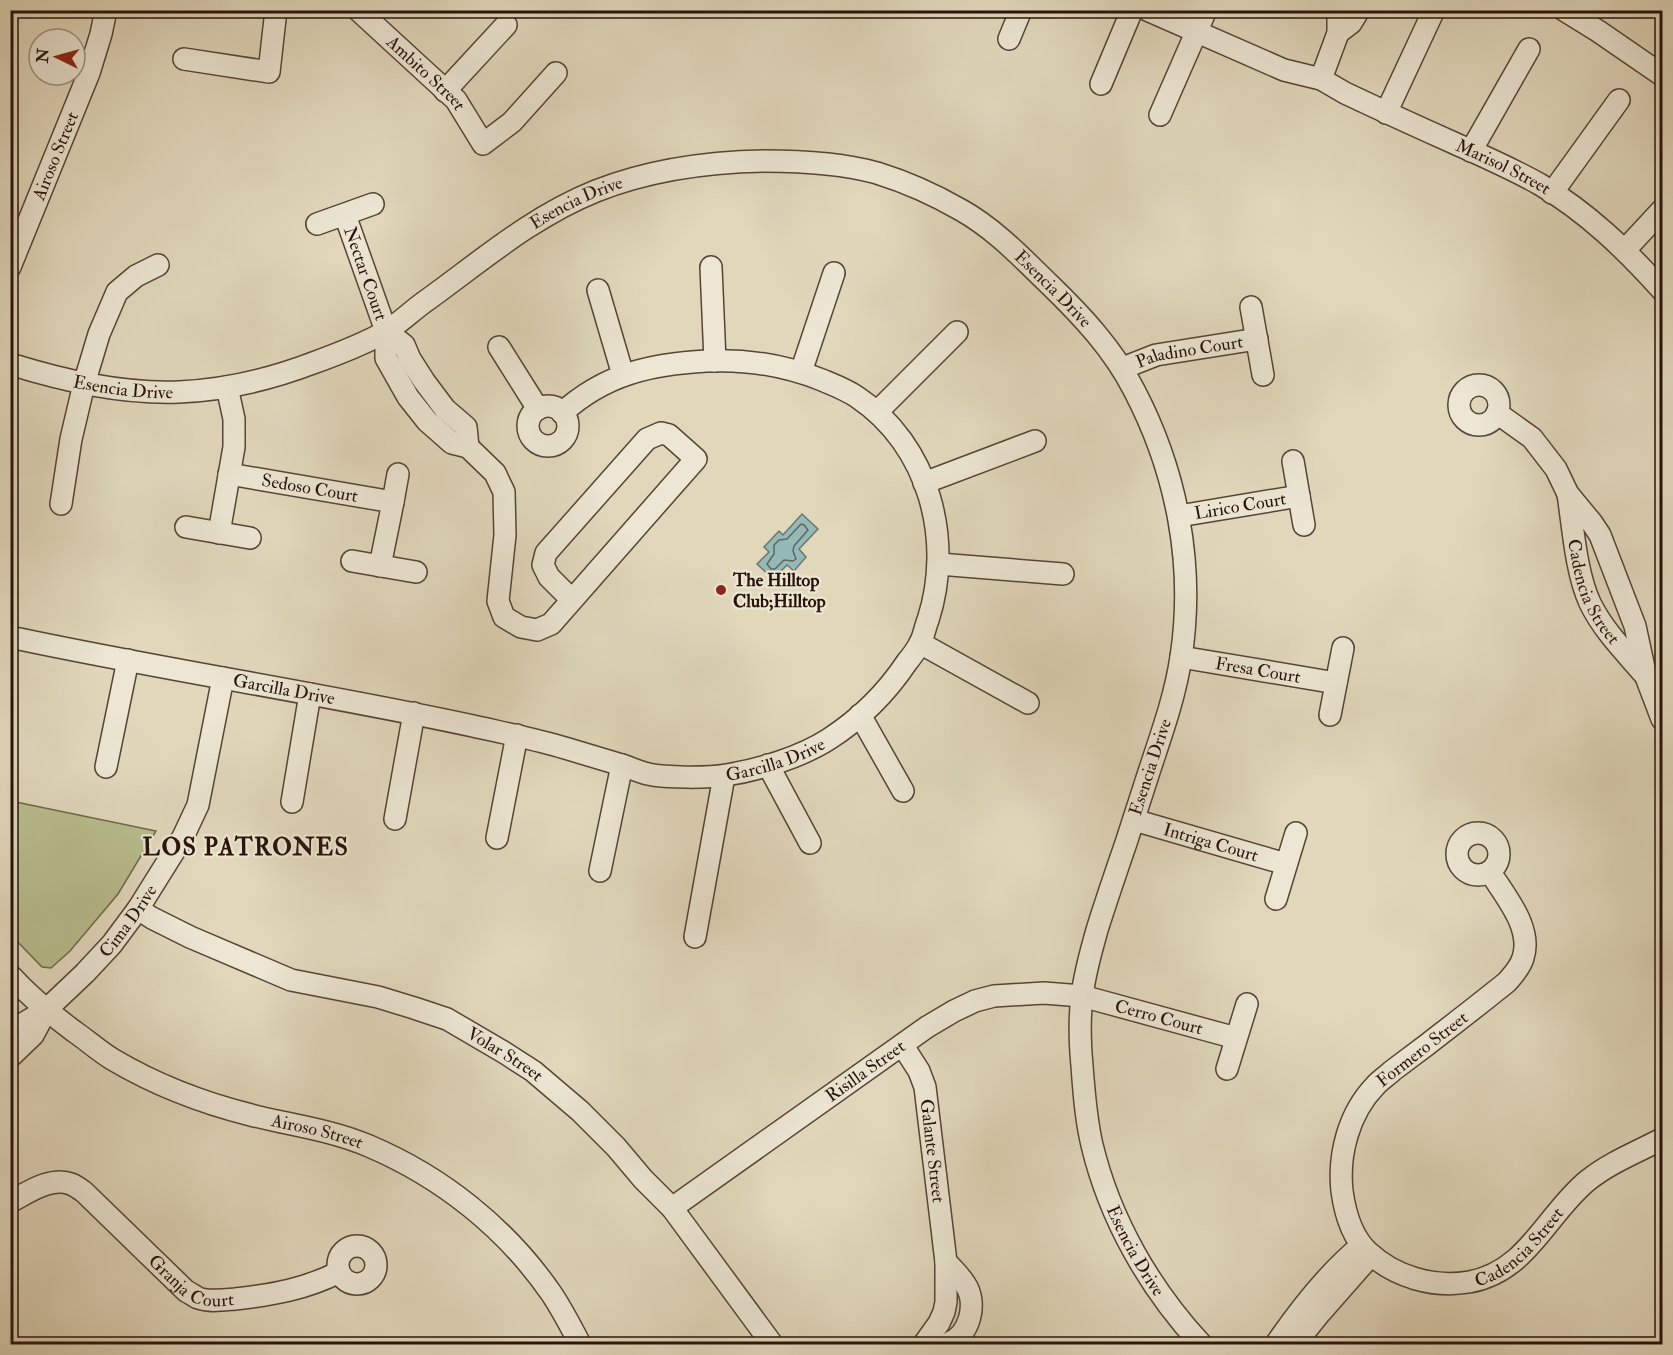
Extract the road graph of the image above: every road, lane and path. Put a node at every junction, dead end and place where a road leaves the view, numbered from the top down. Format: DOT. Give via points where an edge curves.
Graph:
graph roads {
  1 [pos="106,10"];
  2 [pos="276,10"];
  3 [pos="1021,10"];
  4 [pos="1132,10"];
  5 [pos="1147,10"];
  6 [pos="1206,10"];
  7 [pos="1338,10"];
  8 [pos="1359,10"];
  9 [pos="1434,10"];
  10 [pos="1564,10"];
  11 [pos="359,11"];
  12 [pos="506,25"];
  13 [pos="1197,31"];
  14 [pos="1338,33"];
  15 [pos="1009,39"];
  16 [pos="1529,49"];
  17 [pos="184,59"];
  18 [pos="556,74"];
  19 [pos="1662,75"];
  20 [pos="1321,79"];
  21 [pos="1101,84"];
  22 [pos="445,91"];
  23 [pos="1619,100"];
  24 [pos="1386,112"];
  25 [pos="1160,115"];
  26 [pos="1471,151"];
  27 [pos="1552,193"];
  28 [pos="373,204"];
  29 [pos="1662,210"];
  30 [pos="345,215"];
  31 [pos="317,224"];
  32 [pos="1625,250"];
  33 [pos="158,265"];
  34 [pos="10,267"];
  35 [pos="711,267"];
  36 [pos="834,273"];
  37 [pos="598,290"];
  38 [pos="1662,290"];
  39 [pos="1251,308"];
  40 [pos="386,331"];
  41 [pos="957,332"];
  42 [pos="1257,339"];
  43 [pos="499,347"];
  44 [pos="715,361"];
  45 [pos="10,364"];
  46 [pos="1123,368"];
  47 [pos="801,372"];
  48 [pos="623,375"];
  49 [pos="1263,375"];
  50 [pos="84,384"];
  51 [pos="227,387"];
  52 [pos="538,409"];
  53 [pos="562,412"];
  54 [pos="877,412"];
  55 [pos="1497,413"];
  56 [pos="1035,441"];
  57 [pos="1293,461"];
  58 [pos="229,474"];
  59 [pos="398,474"];
  60 [pos="924,483"];
  61 [pos="1568,494"];
  62 [pos="1299,496"];
  63 [pos="393,502"];
  64 [pos="61,504"];
  65 [pos="1179,516"];
  66 [pos="1304,525"];
  67 [pos="186,527"];
  68 [pos="219,533"];
  69 [pos="250,538"];
  70 [pos="352,561"];
  71 [pos="939,564"];
  72 [pos="380,566"];
  73 [pos="416,572"];
  74 [pos="1064,574"];
  75 [pos="572,600"];
  76 [pos="10,637"];
  77 [pos="920,643"];
  78 [pos="1343,648"];
  79 [pos="1181,657"];
  80 [pos="128,660"];
  81 [pos="1646,677"];
  82 [pos="223,678"];
  83 [pos="1336,683"];
  84 [pos="310,693"];
  85 [pos="1028,703"];
  86 [pos="414,713"];
  87 [pos="860,714"];
  88 [pos="1330,715"];
  89 [pos="1662,719"];
  90 [pos="517,735"];
  91 [pos="622,765"];
  92 [pos="768,765"];
  93 [pos="106,767"];
  94 [pos="724,776"];
  95 [pos="903,791"];
  96 [pos="292,802"];
  97 [pos="395,819"];
  98 [pos="1134,820"];
  99 [pos="1296,832"];
  100 [pos="497,838"];
  101 [pos="810,843"];
  102 [pos="1286,864"];
  103 [pos="600,871"];
  104 [pos="1490,872"];
  105 [pos="1276,899"];
  106 [pos="138,909"];
  107 [pos="695,938"];
  108 [pos="10,975"];
  109 [pos="1082,996"];
  110 [pos="1247,1004"];
  111 [pos="46,1010"];
  112 [pos="10,1036"];
  113 [pos="1236,1038"];
  114 [pos="903,1046"];
  115 [pos="10,1057"];
  116 [pos="1227,1069"];
  117 [pos="1662,1139"];
  118 [pos="10,1202"];
  119 [pos="672,1208"];
  120 [pos="1366,1250"];
  121 [pos="946,1262"];
  122 [pos="339,1272"];
  123 [pos="580,1344"];
  124 [pos="772,1344"];
  125 [pos="924,1344"];
  126 [pos="947,1344"];
  127 [pos="1201,1344"];
  128 [pos="1276,1344"];
  129 [pos="1295,1344"];
  1 -- 34 [label="street, Airoso Street" via="89,73"];
  2 -- 17 [label="street" via="268,72"];
  3 -- 15 [label="street"];
  4 -- 21 [label="street"];
  5 -- 13 [label="street, Marisol Street"];
  6 -- 13 [label="street"];
  7 -- 14 [label="street"];
  8 -- 14 [label="street"];
  9 -- 24 [label="street"];
  10 -- 19 [label="street"];
  11 -- 22 [label="street, Ambito Street"];
  12 -- 22 [label="street"];
  13 -- 20 [label="street, Marisol Street" via="1284,70"];
  13 -- 25 [label="street"];
  14 -- 20 [label="street"];
  16 -- 26 [label="street"];
  18 -- 22 [label="street, Ambito Street" via="512,122 483,144 456,100"];
  20 -- 24 [label="street, Marisol Street"];
  23 -- 27 [label="street"];
  24 -- 26 [label="street, Marisol Street"];
  26 -- 27 [label="street, Marisol Street"];
  27 -- 32 [label="street, Marisol Street"];
  28 -- 30 [label="street, Nectar Court"];
  29 -- 32 [label="street"];
  30 -- 31 [label="street, Nectar Court"];
  30 -- 40 [label="street, Nectar Court"];
  32 -- 38 [label="street, Marisol Street"];
  33 -- 50 [label="street" via="117,292"];
  35 -- 44 [label="street"];
  36 -- 47 [label="street"];
  37 -- 48 [label="street"];
  39 -- 42 [label="street, Paladino Court"];
  40 -- 46 [label="street, Esencia Drive" via="521,230 599,189 674,169 724,161 792,161 879,174 963,211 1007,244 1066,301"];
  40 -- 51 [label="street, Esencia Drive" via="301,368"];
  40 -- 75 [label="street" via="404,345 419,374 445,409 466,427 468,447 495,472 504,492 505,536 498,601 504,617 521,627 537,630 551,624"];
  41 -- 54 [label="street"];
  42 -- 46 [label="street, Paladino Court" via="1156,355"];
  42 -- 49 [label="street, Paladino Court"];
  43 -- 52 [label="street"];
  44 -- 47 [label="street, Garcilla Drive" via="772,364"];
  44 -- 48 [label="street, Garcilla Drive" via="650,367"];
  45 -- 50 [label="street, Esencia Drive"];
  46 -- 65 [label="street, Esencia Drive" via="1151,423 1172,481"];
  47 -- 54 [label="street, Garcilla Drive" via="854,395"];
  48 -- 53 [label="street, Garcilla Drive" via="600,384"];
  50 -- 51 [label="street, Esencia Drive" via="178,392"];
  50 -- 64 [label="street"];
  51 -- 58 [label="street" via="234,419"];
  52 -- 53 [label="street" via="550,406"];
  52 -- 53 [label="street" via="529,419 528,432 544,446 558,444 566,434 567,420"];
  54 -- 60 [label="street, Garcilla Drive" via="913,457"];
  55 -- 61 [label="street, Cadencia Street" via="1532,438 1556,468"];
  56 -- 60 [label="street"];
  57 -- 62 [label="street, Lirico Court"];
  58 -- 63 [label="street, Sedoso Court"];
  58 -- 68 [label="street"];
  59 -- 63 [label="street"];
  60 -- 71 [label="street, Garcilla Drive" via="939,540"];
  61 -- 81 [label="street, Cadencia Street" via="1600,535 1635,626"];
  61 -- 81 [label="street, Cadencia Street" via="1578,564 1590,602 1606,630"];
  62 -- 65 [label="street, Lirico Court"];
  62 -- 66 [label="street, Lirico Court"];
  63 -- 72 [label="street"];
  65 -- 79 [label="street, Esencia Drive" via="1186,604"];
  67 -- 68 [label="street"];
  68 -- 69 [label="street"];
  70 -- 72 [label="street"];
  71 -- 74 [label="street"];
  71 -- 77 [label="street, Garcilla Drive" via="933,603"];
  72 -- 73 [label="street"];
  75 -- 75 [label="street" via="696,459 669,435 661,433 647,439 546,553 543,566 549,577"];
  76 -- 80 [label="street, Garcilla Drive"];
  77 -- 85 [label="street"];
  77 -- 87 [label="street, Garcilla Drive" via="893,683"];
  78 -- 83 [label="street"];
  79 -- 83 [label="street, Fresa Court"];
  79 -- 98 [label="street, Esencia Drive" via="1162,734"];
  80 -- 82 [label="street, Garcilla Drive"];
  80 -- 93 [label="street"];
  81 -- 89 [label="street, Cadencia Street"];
  82 -- 84 [label="street, Garcilla Drive"];
  82 -- 106 [label="street, Cima Drive" via="198,805"];
  83 -- 88 [label="street"];
  84 -- 86 [label="street, Garcilla Drive"];
  84 -- 96 [label="street"];
  86 -- 90 [label="street, Garcilla Drive"];
  86 -- 97 [label="street"];
  87 -- 92 [label="street, Garcilla Drive" via="829,739"];
  87 -- 95 [label="street"];
  90 -- 91 [label="street, Garcilla Drive"];
  90 -- 100 [label="street"];
  91 -- 94 [label="street, Garcilla Drive" via="649,774"];
  91 -- 103 [label="street"];
  92 -- 94 [label="street, Garcilla Drive"];
  92 -- 101 [label="street"];
  94 -- 107 [label="street"];
  98 -- 102 [label="street, Intriga Court"];
  98 -- 109 [label="street, Esencia Drive" via="1091,951"];
  99 -- 102 [label="street"];
  102 -- 105 [label="street"];
  104 -- 120 [label="street, Formero Street" via="1519,918 1524,957 1507,982 1375,1085 1354,1116 1342,1158 1341,1183 1344,1205 1357,1239"];
  106 -- 111 [label="street, Cima Drive" via="112,944"];
  106 -- 119 [label="street, Volar Street" via="190,937 291,980 414,1008 476,1035 533,1071 580,1111"];
  108 -- 111 [label="street, Airoso Street"];
  109 -- 113 [label="street, Cerro Court"];
  109 -- 114 [label="street, Risilla Street" via="1044,993 975,1001 927,1027"];
  109 -- 127 [label="street, Esencia Drive" via="1083,1082 1091,1142 1100,1172 1120,1225 1150,1279"];
  110 -- 113 [label="street"];
  111 -- 112 [label="street"];
  111 -- 115 [label="street" via="33,1035"];
  111 -- 123 [label="street, Airoso Street" via="111,1058 183,1094 368,1145 437,1183 495,1227 522,1255 552,1294"];
  113 -- 116 [label="street"];
  114 -- 119 [label="street, Risilla Street"];
  114 -- 121 [label="street, Galante Street" via="924,1087"];
  117 -- 120 [label="street, Cadencia Street" via="1587,1181 1517,1260 1487,1277 1451,1283 1417,1280 1387,1266"];
  118 -- 122 [label="street, Granja Court" via="34,1189 69,1183 84,1192 186,1291 198,1298 224,1300 292,1291"];
  119 -- 124 [label="street, Volar Street"];
  120 -- 128 [label="street" via="1351,1254 1307,1302"];
  120 -- 129 [label="street"];
  121 -- 125 [label="street, Galante Street" via="944,1312"];
  121 -- 126 [label="street" via="965,1283 971,1309 963,1332"];
}
